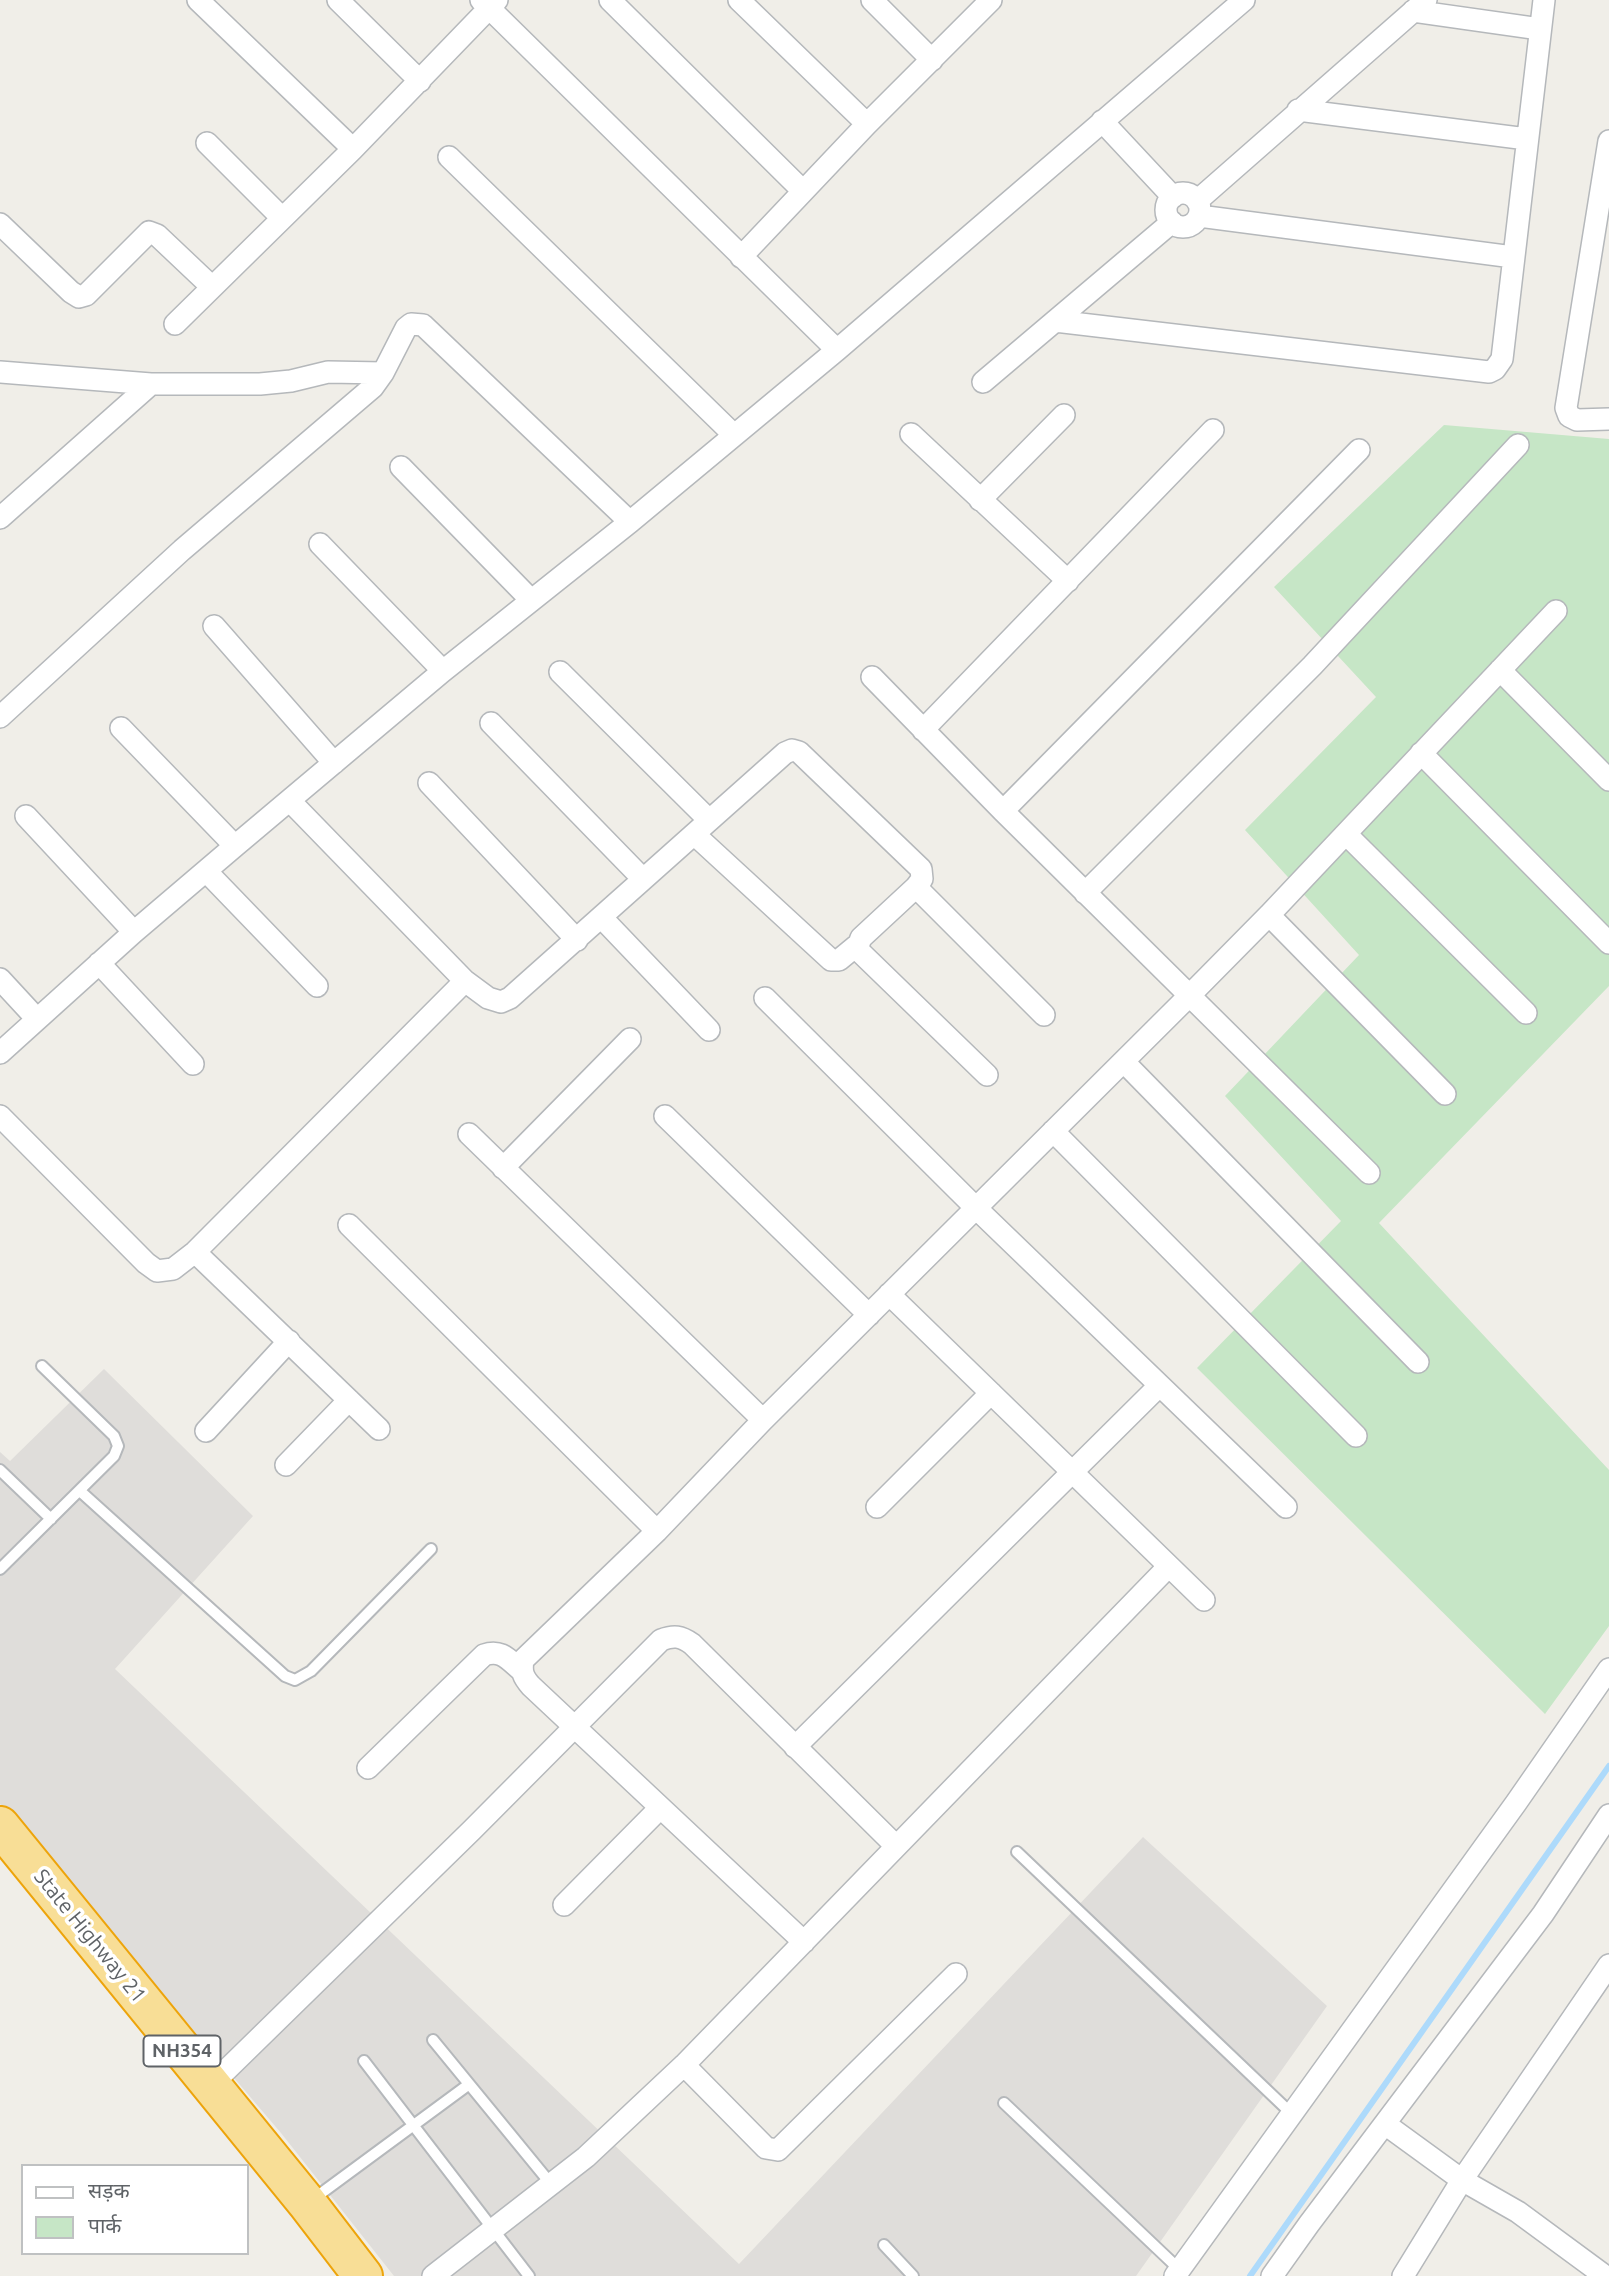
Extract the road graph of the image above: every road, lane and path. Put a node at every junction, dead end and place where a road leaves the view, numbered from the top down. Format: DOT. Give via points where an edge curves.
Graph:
graph roads {
  1 [pos="198,0"];
  2 [pos="338,0"];
  3 [pos="610,0"];
  4 [pos="739,0"];
  5 [pos="872,0"];
  6 [pos="991,0"];
  7 [pos="1544,0"];
  8 [pos="1239,2"];
  9 [pos="489,3"];
  10 [pos="1419,6"];
  11 [pos="1540,29"];
  12 [pos="932,60"];
  13 [pos="420,81"];
  14 [pos="1298,110"];
  15 [pos="1101,121"];
  16 [pos="867,124"];
  17 [pos="1527,139"];
  18 [pos="1609,141"];
  19 [pos="207,143"];
  20 [pos="353,149"];
  21 [pos="449,157"];
  22 [pos="803,191"];
  23 [pos="1172,197"];
  24 [pos="1198,208"];
  25 [pos="282,218"];
  26 [pos="1172,222"];
  27 [pos="0,225"];
  28 [pos="741,257"];
  29 [pos="1513,257"];
  30 [pos="212,287"];
  31 [pos="1055,321"];
  32 [pos="175,324"];
  33 [pos="837,350"];
  34 [pos="0,372"];
  35 [pos="383,373"];
  36 [pos="983,382"];
  37 [pos="151,384"];
  38 [pos="1064,415"];
  39 [pos="1609,419"];
  40 [pos="1213,430"];
  41 [pos="911,434"];
  42 [pos="734,435"];
  43 [pos="1518,445"];
  44 [pos="1359,450"];
  45 [pos="401,467"];
  46 [pos="980,500"];
  47 [pos="0,518"];
  48 [pos="630,522"];
  49 [pos="320,544"];
  50 [pos="1068,581"];
  51 [pos="531,600"];
  52 [pos="1556,611"];
  53 [pos="214,626"];
  54 [pos="1500,670"];
  55 [pos="443,671"];
  56 [pos="560,672"];
  57 [pos="872,677"];
  58 [pos="2,711"];
  59 [pos="491,723"];
  60 [pos="121,728"];
  61 [pos="923,730"];
  62 [pos="1421,753"];
  63 [pos="334,763"];
  64 [pos="1609,780"];
  65 [pos="429,783"];
  66 [pos="290,801"];
  67 [pos="1003,811"];
  68 [pos="26,816"];
  69 [pos="701,827"];
  70 [pos="1346,834"];
  71 [pos="235,846"];
  72 [pos="206,871"];
  73 [pos="643,879"];
  74 [pos="916,887"];
  75 [pos="1084,893"];
  76 [pos="1269,915"];
  77 [pos="602,918"];
  78 [pos="134,932"];
  79 [pos="578,940"];
  80 [pos="1609,943"];
  81 [pos="856,946"];
  82 [pos="99,963"];
  83 [pos="0,979"];
  84 [pos="465,981"];
  85 [pos="317,986"];
  86 [pos="1189,996"];
  87 [pos="765,998"];
  88 [pos="1526,1013"];
  89 [pos="1044,1015"];
  90 [pos="36,1018"];
  91 [pos="709,1030"];
  92 [pos="630,1040"];
  93 [pos="0,1053"];
  94 [pos="1124,1062"];
  95 [pos="193,1064"];
  96 [pos="987,1075"];
  97 [pos="1445,1094"];
  98 [pos="0,1116"];
  99 [pos="665,1116"];
  100 [pos="1053,1131"];
  101 [pos="469,1134"];
  102 [pos="503,1168"];
  103 [pos="1370,1173"];
  104 [pos="977,1209"];
  105 [pos="349,1225"];
  106 [pos="195,1252"];
  107 [pos="889,1294"];
  108 [pos="869,1315"];
  109 [pos="289,1341"];
  110 [pos="1418,1362"];
  111 [pos="42,1366"];
  112 [pos="1159,1386"];
  113 [pos="991,1393"];
  114 [pos="349,1400"];
  115 [pos="763,1420"];
  116 [pos="379,1429"];
  117 [pos="206,1431"];
  118 [pos="1356,1436"];
  119 [pos="286,1465"];
  120 [pos="0,1470"];
  121 [pos="1074,1472"];
  122 [pos="80,1491"];
  123 [pos="877,1507"];
  124 [pos="1286,1507"];
  125 [pos="51,1519"];
  126 [pos="657,1531"];
  127 [pos="431,1549"];
  128 [pos="1168,1567"];
  129 [pos="0,1569"];
  130 [pos="1204,1600"];
  131 [pos="1609,1669"];
  132 [pos="521,1670"];
  133 [pos="574,1727"];
  134 [pos="795,1746"];
  135 [pos="368,1768"];
  136 [pos="660,1808"];
  137 [pos="1609,1815"];
  138 [pos="4,1839"];
  139 [pos="896,1846"];
  140 [pos="1017,1852"];
  141 [pos="564,1905"];
  142 [pos="804,1942"];
  143 [pos="1609,1965"];
  144 [pos="956,1974"];
  145 [pos="433,2040"];
  146 [pos="364,2061"];
  147 [pos="684,2065"];
  148 [pos="468,2085"];
  149 [pos="210,2086"];
  150 [pos="1004,2103"];
  151 [pos="1293,2115"];
  152 [pos="1385,2124"];
  153 [pos="414,2125"];
  154 [pos="1462,2180"];
  155 [pos="551,2184"];
  156 [pos="307,2203"];
  157 [pos="492,2228"];
  158 [pos="884,2245"];
  159 [pos="1177,2273"];
  160 [pos="363,2276"];
  161 [pos="433,2276"];
  162 [pos="529,2276"];
  163 [pos="913,2276"];
  164 [pos="1272,2276"];
  165 [pos="1402,2276"];
  166 [pos="1605,2276"];
  1 -- 20 [label="street"];
  2 -- 13 [label="street"];
  3 -- 22 [label="street"];
  4 -- 16 [label="street"];
  5 -- 12 [label="street"];
  6 -- 12 [label="street"];
  7 -- 11 [label="street"];
  8 -- 15 [label="street"];
  9 -- 13 [label="street"];
  9 -- 28 [label="street"];
  10 -- 11 [label="street"];
  10 -- 14 [label="street"];
  11 -- 17 [label="street"];
  12 -- 16 [label="street"];
  13 -- 20 [label="street"];
  14 -- 17 [label="street"];
  14 -- 24 [label="street"];
  15 -- 23 [label="street"];
  15 -- 33 [label="street"];
  16 -- 22 [label="street"];
  17 -- 29 [label="street"];
  18 -- 39 [label="street" via="1566,408 1577,420"];
  19 -- 25 [label="street"];
  20 -- 25 [label="street"];
  21 -- 42 [label="street"];
  22 -- 28 [label="street"];
  23 -- 24 [label="street" via="1189,194"];
  23 -- 26 [label="street" via="1167,212"];
  24 -- 26 [label="street" via="1196,221 1187,226"];
  24 -- 29 [label="street"];
  25 -- 30 [label="street"];
  26 -- 31 [label="street"];
  27 -- 30 [label="street" via="79,297 149,232"];
  28 -- 33 [label="street"];
  29 -- 31 [label="street" via="1502,359 1489,372"];
  30 -- 32 [label="street"];
  31 -- 36 [label="street"];
  33 -- 42 [label="street"];
  34 -- 37 [label="street"];
  35 -- 37 [label="street" via="328,372 260,384"];
  35 -- 48 [label="street" via="406,328 423,325"];
  35 -- 58 [label="street" via="363,396"];
  37 -- 47 [label="street"];
  38 -- 46 [label="street"];
  40 -- 50 [label="street"];
  41 -- 46 [label="street"];
  42 -- 48 [label="street"];
  43 -- 75 [label="street" via="1312,666"];
  44 -- 67 [label="street"];
  45 -- 51 [label="street"];
  46 -- 50 [label="street"];
  48 -- 51 [label="street"];
  49 -- 55 [label="street"];
  50 -- 61 [label="street"];
  51 -- 55 [label="street"];
  52 -- 54 [label="street"];
  53 -- 63 [label="street"];
  54 -- 62 [label="street"];
  54 -- 64 [label="street"];
  55 -- 63 [label="street"];
  56 -- 69 [label="street"];
  57 -- 61 [label="street"];
  59 -- 73 [label="street"];
  60 -- 71 [label="street"];
  61 -- 67 [label="street"];
  62 -- 70 [label="street"];
  62 -- 80 [label="street"];
  63 -- 66 [label="street"];
  65 -- 79 [label="street"];
  66 -- 71 [label="street"];
  66 -- 84 [label="street"];
  67 -- 75 [label="street"];
  68 -- 78 [label="street"];
  69 -- 73 [label="street"];
  69 -- 74 [label="street" via="792,750 918,864 923,874"];
  69 -- 81 [label="street" via="831,960 839,960"];
  70 -- 76 [label="street"];
  70 -- 88 [label="street"];
  71 -- 72 [label="street"];
  72 -- 78 [label="street"];
  72 -- 85 [label="street"];
  73 -- 77 [label="street"];
  74 -- 81 [label="street"];
  74 -- 89 [label="street"];
  75 -- 86 [label="street"];
  76 -- 86 [label="street"];
  76 -- 97 [label="street"];
  77 -- 79 [label="street"];
  77 -- 91 [label="street"];
  78 -- 82 [label="street"];
  79 -- 84 [label="street" via="500,1002"];
  81 -- 96 [label="street"];
  82 -- 90 [label="street"];
  82 -- 95 [label="street"];
  83 -- 90 [label="street"];
  84 -- 106 [label="street"];
  86 -- 94 [label="street"];
  86 -- 103 [label="street"];
  87 -- 104 [label="street"];
  90 -- 93 [label="street"];
  92 -- 102 [label="street"];
  94 -- 100 [label="street"];
  94 -- 110 [label="street"];
  98 -- 106 [label="street" via="157,1271 173,1269"];
  99 -- 108 [label="street"];
  100 -- 104 [label="street"];
  100 -- 118 [label="street"];
  101 -- 102 [label="street"];
  102 -- 115 [label="street"];
  104 -- 107 [label="street"];
  104 -- 112 [label="street"];
  105 -- 126 [label="street"];
  106 -- 109 [label="street"];
  107 -- 108 [label="street"];
  107 -- 113 [label="street"];
  108 -- 115 [label="street"];
  109 -- 114 [label="street"];
  109 -- 117 [label="street"];
  111 -- 122 [label="lane" via="117,1440 114,1456"];
  112 -- 121 [label="street"];
  112 -- 124 [label="street"];
  113 -- 121 [label="street"];
  113 -- 123 [label="street"];
  114 -- 116 [label="street"];
  114 -- 119 [label="street"];
  115 -- 126 [label="street"];
  120 -- 125 [label="lane"];
  121 -- 128 [label="street"];
  121 -- 134 [label="street"];
  122 -- 125 [label="lane"];
  122 -- 127 [label="lane" via="285,1676 295,1680 311,1671"];
  125 -- 129 [label="lane"];
  126 -- 132 [label="street" via="527,1653"];
  128 -- 130 [label="street"];
  128 -- 139 [label="street"];
  131 -- 151 [label="street"];
  132 -- 133 [label="street" via="531,1686"];
  132 -- 135 [label="street" via="501,1653 484,1655"];
  133 -- 134 [label="street" via="661,1640 677,1636 692,1644"];
  133 -- 136 [label="street"];
  133 -- 149 [label="street"];
  134 -- 139 [label="street"];
  136 -- 141 [label="street"];
  136 -- 142 [label="street"];
  137 -- 152 [label="street" via="1543,1914"];
  138 -- 149 [label="highway, State Highway 21 / NH354"];
  139 -- 142 [label="street"];
  140 -- 151 [label="lane"];
  142 -- 147 [label="street"];
  143 -- 154 [label="street"];
  144 -- 147 [label="street" via="778,2150 766,2148"];
  145 -- 148 [label="lane"];
  146 -- 153 [label="lane"];
  147 -- 155 [label="street"];
  148 -- 153 [label="lane"];
  148 -- 155 [label="lane"];
  149 -- 156 [label="highway, State Highway 21 / NH354"];
  150 -- 159 [label="lane"];
  151 -- 159 [label="street"];
  152 -- 154 [label="street"];
  152 -- 164 [label="street"];
  153 -- 156 [label="lane"];
  153 -- 157 [label="lane"];
  154 -- 165 [label="street"];
  154 -- 166 [label="street" via="1518,2212"];
  155 -- 157 [label="street"];
  156 -- 160 [label="highway, State Highway 21 / NH354"];
  157 -- 161 [label="street"];
  157 -- 162 [label="lane"];
  158 -- 163 [label="lane"];
}
